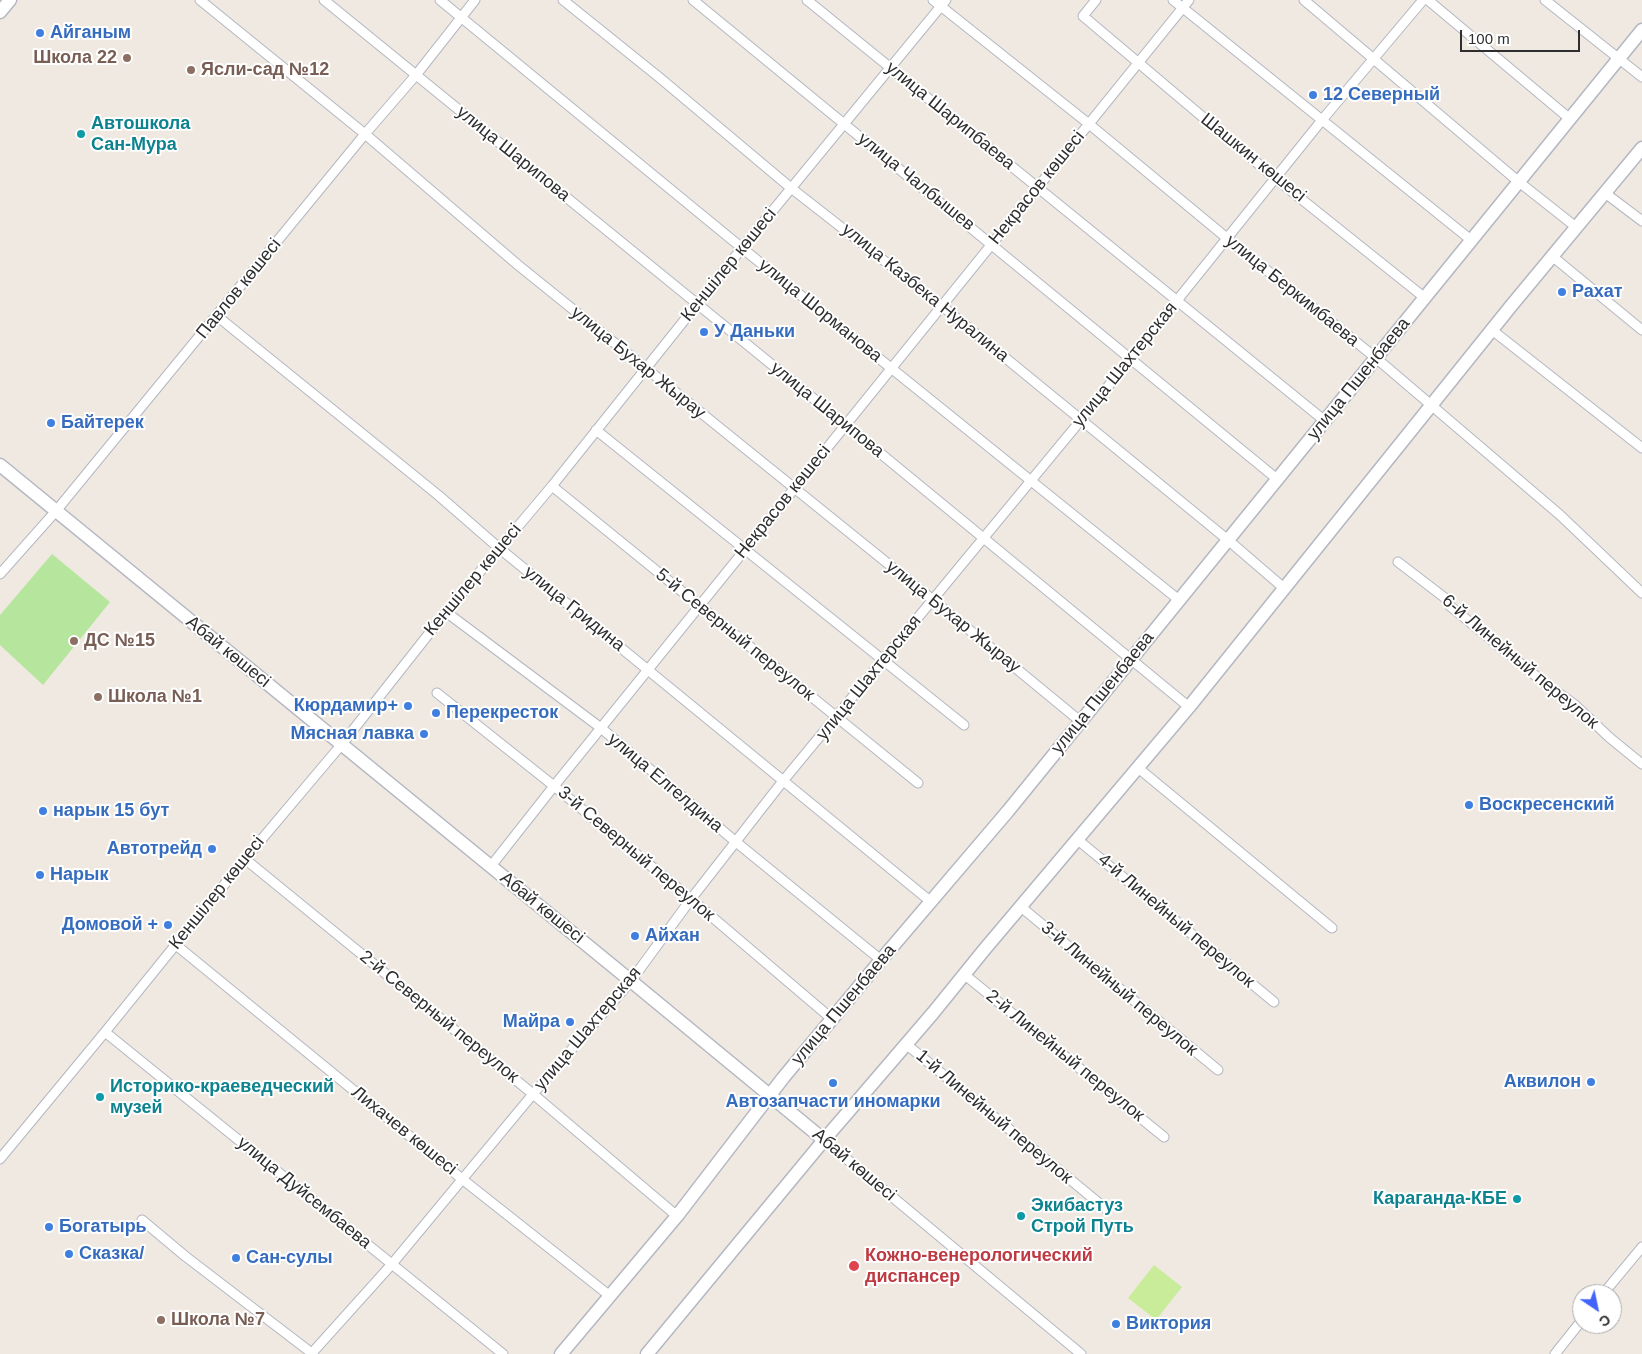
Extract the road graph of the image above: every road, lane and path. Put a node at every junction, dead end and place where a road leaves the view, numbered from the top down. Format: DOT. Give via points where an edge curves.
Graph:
graph roads {
  1 [pos="10,0"];
  2 [pos="200,0"];
  3 [pos="324,0"];
  4 [pos="440,0"];
  5 [pos="475,0"];
  6 [pos="563,0"];
  7 [pos="693,0"];
  8 [pos="807,0"];
  9 [pos="933,0"];
  10 [pos="1096,0"];
  11 [pos="1173,0"];
  12 [pos="1189,0"];
  13 [pos="1304,0"];
  14 [pos="1423,0"];
  15 [pos="1428,0"];
  16 [pos="1545,0"];
  17 [pos="944,3"];
  18 [pos="1182,8"];
  19 [pos="0,12"];
  20 [pos="462,17"];
  21 [pos="1642,30"];
  22 [pos="1374,58"];
  23 [pos="1618,59"];
  24 [pos="1138,63"];
  25 [pos="890,68"];
  26 [pos="416,75"];
  27 [pos="1642,77"];
  28 [pos="1570,119"];
  29 [pos="1322,120"];
  30 [pos="844,123"];
  31 [pos="1089,124"];
  32 [pos="365,134"];
  33 [pos="1642,148"];
  34 [pos="1276,178"];
  35 [pos="1519,182"];
  36 [pos="1038,187"];
  37 [pos="791,188"];
  38 [pos="1605,192"];
  39 [pos="1642,221"];
  40 [pos="1576,227"];
  41 [pos="1228,239"];
  42 [pos="1472,240"];
  43 [pos="992,244"];
  44 [pos="742,248"];
  45 [pos="1552,256"];
  46 [pos="1425,298"];
  47 [pos="1176,301"];
  48 [pos="697,305"];
  49 [pos="942,306"];
  50 [pos="217,316"];
  51 [pos="1492,330"];
  52 [pos="1642,330"];
  53 [pos="1130,358"];
  54 [pos="1376,358"];
  55 [pos="892,368"];
  56 [pos="646,369"];
  57 [pos="1432,405"];
  58 [pos="1081,420"];
  59 [pos="1325,421"];
  60 [pos="846,425"];
  61 [pos="596,430"];
  62 [pos="1642,448"];
  63 [pos="0,465"];
  64 [pos="1277,479"];
  65 [pos="1030,481"];
  66 [pos="552,486"];
  67 [pos="794,488"];
  68 [pos="56,511"];
  69 [pos="984,538"];
  70 [pos="1228,540"];
  71 [pos="499,548"];
  72 [pos="745,549"];
  73 [pos="1398,562"];
  74 [pos="0,574"];
  75 [pos="1285,589"];
  76 [pos="1642,592"];
  77 [pos="933,600"];
  78 [pos="1179,600"];
  79 [pos="699,606"];
  80 [pos="446,612"];
  81 [pos="1131,659"];
  82 [pos="882,660"];
  83 [pos="648,669"];
  84 [pos="437,692"];
  85 [pos="1188,707"];
  86 [pos="836,718"];
  87 [pos="1080,722"];
  88 [pos="964,725"];
  89 [pos="600,728"];
  90 [pos="342,744"];
  91 [pos="1642,764"];
  92 [pos="1137,768"];
  93 [pos="783,780"];
  94 [pos="918,783"];
  95 [pos="554,786"];
  96 [pos="1078,840"];
  97 [pos="736,842"];
  98 [pos="244,859"];
  99 [pos="491,866"];
  100 [pos="691,899"];
  101 [pos="930,901"];
  102 [pos="1021,907"];
  103 [pos="1332,928"];
  104 [pos="176,944"];
  105 [pos="881,960"];
  106 [pos="965,975"];
  107 [pos="631,980"];
  108 [pos="1274,1002"];
  109 [pos="832,1018"];
  110 [pos="105,1032"];
  111 [pos="906,1044"];
  112 [pos="1218,1070"];
  113 [pos="533,1094"];
  114 [pos="769,1095"];
  115 [pos="1164,1136"];
  116 [pos="824,1140"];
  117 [pos="0,1159"];
  118 [pos="462,1179"];
  119 [pos="1106,1209"];
  120 [pos="677,1216"];
  121 [pos="142,1220"];
  122 [pos="1642,1247"];
  123 [pos="392,1264"];
  124 [pos="1612,1284"];
  125 [pos="610,1296"];
  126 [pos="1572,1332"];
  127 [pos="565,1350"];
  128 [pos="312,1354"];
  129 [pos="503,1354"];
  130 [pos="579,1354"];
  131 [pos="648,1354"];
  132 [pos="1081,1354"];
  133 [pos="1554,1354"];
  1 -- 19 [label="street"];
  2 -- 32 [label="street, улица Бухар Жырау"];
  3 -- 26 [label="street, улица Шарипова"];
  4 -- 20 [label="street, улица Шорманова"];
  5 -- 20 [label="street, Павлов көшесі"];
  6 -- 37 [label="street, улица Казбека Нуралина"];
  7 -- 30 [label="street, улица Чалбышев"];
  8 -- 25 [label="street, улица Шарипбаева"];
  9 -- 17 [label="street, улица Беркимбаева"];
  10 -- 24 [label="street, Шашкин көшесі" via="1083,16"];
  11 -- 18 [label="street"];
  12 -- 18 [label="street, Некрасов көшесі"];
  13 -- 22 [label="street"];
  14 -- 22 [label="street, улица Шахтерская"];
  15 -- 28 [label="street"];
  16 -- 23 [label="street"];
  17 -- 25 [label="street, Кеншілер көшесі"];
  17 -- 31 [label="street, улица Беркимбаева"];
  18 -- 24 [label="street, Некрасов көшесі"];
  18 -- 29 [label="street"];
  20 -- 26 [label="street, Павлов көшесі"];
  20 -- 44 [label="street, улица Шорманова"];
  21 -- 23 [label="street, улица Пшенбаева"];
  22 -- 29 [label="street, улица Шахтерская"];
  22 -- 35 [label="street"];
  23 -- 27 [label="street"];
  23 -- 28 [label="street, улица Пшенбаева"];
  24 -- 31 [label="street, Некрасов көшесі"];
  24 -- 34 [label="street, Шашкин көшесі"];
  25 -- 30 [label="street, Кеншілер көшесі"];
  25 -- 36 [label="street, улица Шарипбаева"];
  26 -- 32 [label="street, Павлов көшесі"];
  26 -- 48 [label="street, улица Шарипова"];
  28 -- 35 [label="street, улица Пшенбаева"];
  29 -- 34 [label="street, улица Шахтерская"];
  29 -- 42 [label="street"];
  30 -- 37 [label="street, Кеншілер көшесі"];
  30 -- 43 [label="street, улица Чалбышев"];
  31 -- 36 [label="street, Некрасов көшесі"];
  31 -- 41 [label="street, улица Беркимбаева"];
  32 -- 50 [label="street, Павлов көшесі"];
  32 -- 56 [label="street, улица Бухар Жырау"];
  33 -- 38 [label="street"];
  34 -- 41 [label="street, улица Шахтерская"];
  34 -- 46 [label="street, Шашкин көшесі"];
  35 -- 40 [label="street"];
  35 -- 42 [label="street, улица Пшенбаева"];
  36 -- 43 [label="street, Некрасов көшесі"];
  36 -- 47 [label="street, улица Шарипбаева"];
  37 -- 44 [label="street, Кеншілер көшесі"];
  37 -- 49 [label="street, улица Казбека Нуралина"];
  38 -- 39 [label="street"];
  38 -- 40 [label="street"];
  40 -- 45 [label="street"];
  41 -- 47 [label="street, улица Шахтерская"];
  41 -- 54 [label="street, улица Беркимбаева"];
  42 -- 46 [label="street, улица Пшенбаева"];
  43 -- 49 [label="street, Некрасов көшесі"];
  43 -- 53 [label="street, улица Чалбышев"];
  44 -- 48 [label="street, Кеншілер көшесі"];
  44 -- 55 [label="street, улица Шорманова"];
  45 -- 51 [label="street"];
  45 -- 52 [label="street"];
  46 -- 54 [label="street, улица Пшенбаева"];
  47 -- 53 [label="street, улица Шахтерская"];
  47 -- 59 [label="street, улица Шарипбаева"];
  48 -- 56 [label="street, Кеншілер көшесі"];
  48 -- 60 [label="street, улица Шарипова"];
  49 -- 55 [label="street, Некрасов көшесі"];
  49 -- 58 [label="street, улица Казбека Нуралина"];
  50 -- 68 [label="street, Павлов көшесі"];
  50 -- 71 [label="street, улица Гридина"];
  51 -- 57 [label="street"];
  51 -- 62 [label="street"];
  53 -- 58 [label="street, улица Шахтерская"];
  53 -- 64 [label="street, улица Чалбышев"];
  54 -- 57 [label="street, улица Беркимбаева"];
  54 -- 59 [label="street, улица Пшенбаева"];
  55 -- 60 [label="street, Некрасов көшесі"];
  55 -- 65 [label="street, улица Шорманова"];
  56 -- 61 [label="street, Кеншілер көшесі"];
  56 -- 67 [label="street, улица Бухар Жырау"];
  57 -- 75 [label="street"];
  57 -- 76 [label="street, улица Беркимбаева" via="1560,515"];
  58 -- 65 [label="street, улица Шахтерская"];
  58 -- 70 [label="street, улица Казбека Нуралина"];
  59 -- 64 [label="street, улица Пшенбаева"];
  60 -- 67 [label="street, Некрасов көшесі"];
  60 -- 69 [label="street, улица Шарипова"];
  61 -- 66 [label="street, Кеншілер көшесі"];
  61 -- 72 [label="street"];
  63 -- 68 [label="street, Абай көшесі"];
  64 -- 70 [label="street, улица Пшенбаева"];
  65 -- 69 [label="street, улица Шахтерская"];
  65 -- 78 [label="street, улица Шорманова"];
  66 -- 71 [label="street, Кеншілер көшесі"];
  66 -- 79 [label="street, 5-й Северный переулок"];
  67 -- 72 [label="street, Некрасов көшесі"];
  67 -- 77 [label="street, улица Бухар Жырау"];
  68 -- 74 [label="street, Павлов көшесі"];
  68 -- 90 [label="street, Абай көшесі"];
  69 -- 77 [label="street, улица Шахтерская"];
  69 -- 81 [label="street, улица Шарипова"];
  70 -- 75 [label="street, улица Казбека Нуралина"];
  70 -- 78 [label="street, улица Пшенбаева"];
  71 -- 80 [label="street, Кеншілер көшесі"];
  71 -- 83 [label="street, улица Гридина"];
  72 -- 79 [label="street, Некрасов көшесі"];
  72 -- 82 [label="street"];
  73 -- 91 [label="street, 6-й Линейный переулок"];
  75 -- 85 [label="street"];
  77 -- 82 [label="street, улица Шахтерская"];
  77 -- 87 [label="street, улица Бухар Жырау"];
  78 -- 81 [label="street, улица Пшенбаева"];
  79 -- 83 [label="street, Некрасов көшесі"];
  79 -- 86 [label="street, 5-й Северный переулок"];
  80 -- 89 [label="street, улица Елгелдина"];
  80 -- 90 [label="street, Кеншілер көшесі"];
  81 -- 85 [label="street, улица Шарипова"];
  81 -- 87 [label="street, улица Пшенбаева"];
  82 -- 86 [label="street, улица Шахтерская"];
  82 -- 88 [label="street"];
  83 -- 89 [label="street, Некрасов көшесі"];
  83 -- 93 [label="street, улица Гридина"];
  84 -- 95 [label="street, 3-й Северный переулок"];
  85 -- 92 [label="street"];
  86 -- 93 [label="street, улица Шахтерская"];
  86 -- 94 [label="street, 5-й Северный переулок"];
  87 -- 101 [label="street, улица Пшенбаева"];
  89 -- 95 [label="street, Некрасов көшесі"];
  89 -- 97 [label="street, улица Елгелдина"];
  90 -- 98 [label="street, Кеншілер көшесі"];
  90 -- 99 [label="street, Абай көшесі"];
  92 -- 96 [label="street"];
  92 -- 103 [label="street"];
  93 -- 97 [label="street, улица Шахтерская"];
  93 -- 101 [label="street, улица Гридина"];
  95 -- 99 [label="street, Некрасов көшесі"];
  95 -- 100 [label="street, 3-й Северный переулок"];
  96 -- 102 [label="street"];
  96 -- 108 [label="street, 4-й Линейный переулок"];
  97 -- 100 [label="street, улица Шахтерская"];
  97 -- 105 [label="street, улица Елгелдина"];
  98 -- 104 [label="street, Кеншілер көшесі"];
  98 -- 113 [label="street, 2-й Северный переулок"];
  99 -- 107 [label="street, Абай көшесі"];
  100 -- 107 [label="street, улица Шахтерская"];
  100 -- 109 [label="street, 3-й Северный переулок"];
  101 -- 105 [label="street, улица Пшенбаева"];
  102 -- 106 [label="street"];
  102 -- 112 [label="street, 3-й Линейный переулок"];
  104 -- 110 [label="street, Кеншілер көшесі"];
  104 -- 118 [label="street, Лихачев көшесі"];
  105 -- 109 [label="street, улица Пшенбаева"];
  106 -- 111 [label="street"];
  106 -- 115 [label="street, 2-й Линейный переулок"];
  107 -- 113 [label="street, улица Шахтерская"];
  107 -- 114 [label="street, Абай көшесі"];
  109 -- 114 [label="street, улица Пшенбаева"];
  110 -- 117 [label="street, Кеншілер көшесі"];
  110 -- 123 [label="street, улица Дуйсембаева"];
  111 -- 116 [label="street"];
  111 -- 119 [label="street, 1-й Линейный переулок"];
  113 -- 118 [label="street, улица Шахтерская"];
  113 -- 120 [label="street, 2-й Северный переулок"];
  114 -- 116 [label="street, Абай көшесі"];
  114 -- 120 [label="street, улица Пшенбаева"];
  116 -- 131 [label="street"];
  116 -- 132 [label="street, Абай көшесі"];
  118 -- 123 [label="street, улица Шахтерская"];
  118 -- 125 [label="street, Лихачев көшесі"];
  120 -- 125 [label="street, улица Пшенбаева"];
  121 -- 128 [label="street, улица Шахтерская"];
  122 -- 124 [label="street"];
  123 -- 128 [label="street, улица Шахтерская"];
  123 -- 129 [label="street, улица Дуйсембаева"];
  125 -- 127 [label="street, улица Пшенбаева"];
  126 -- 133 [label="street"];
  127 -- 130 [label="street"];
}
